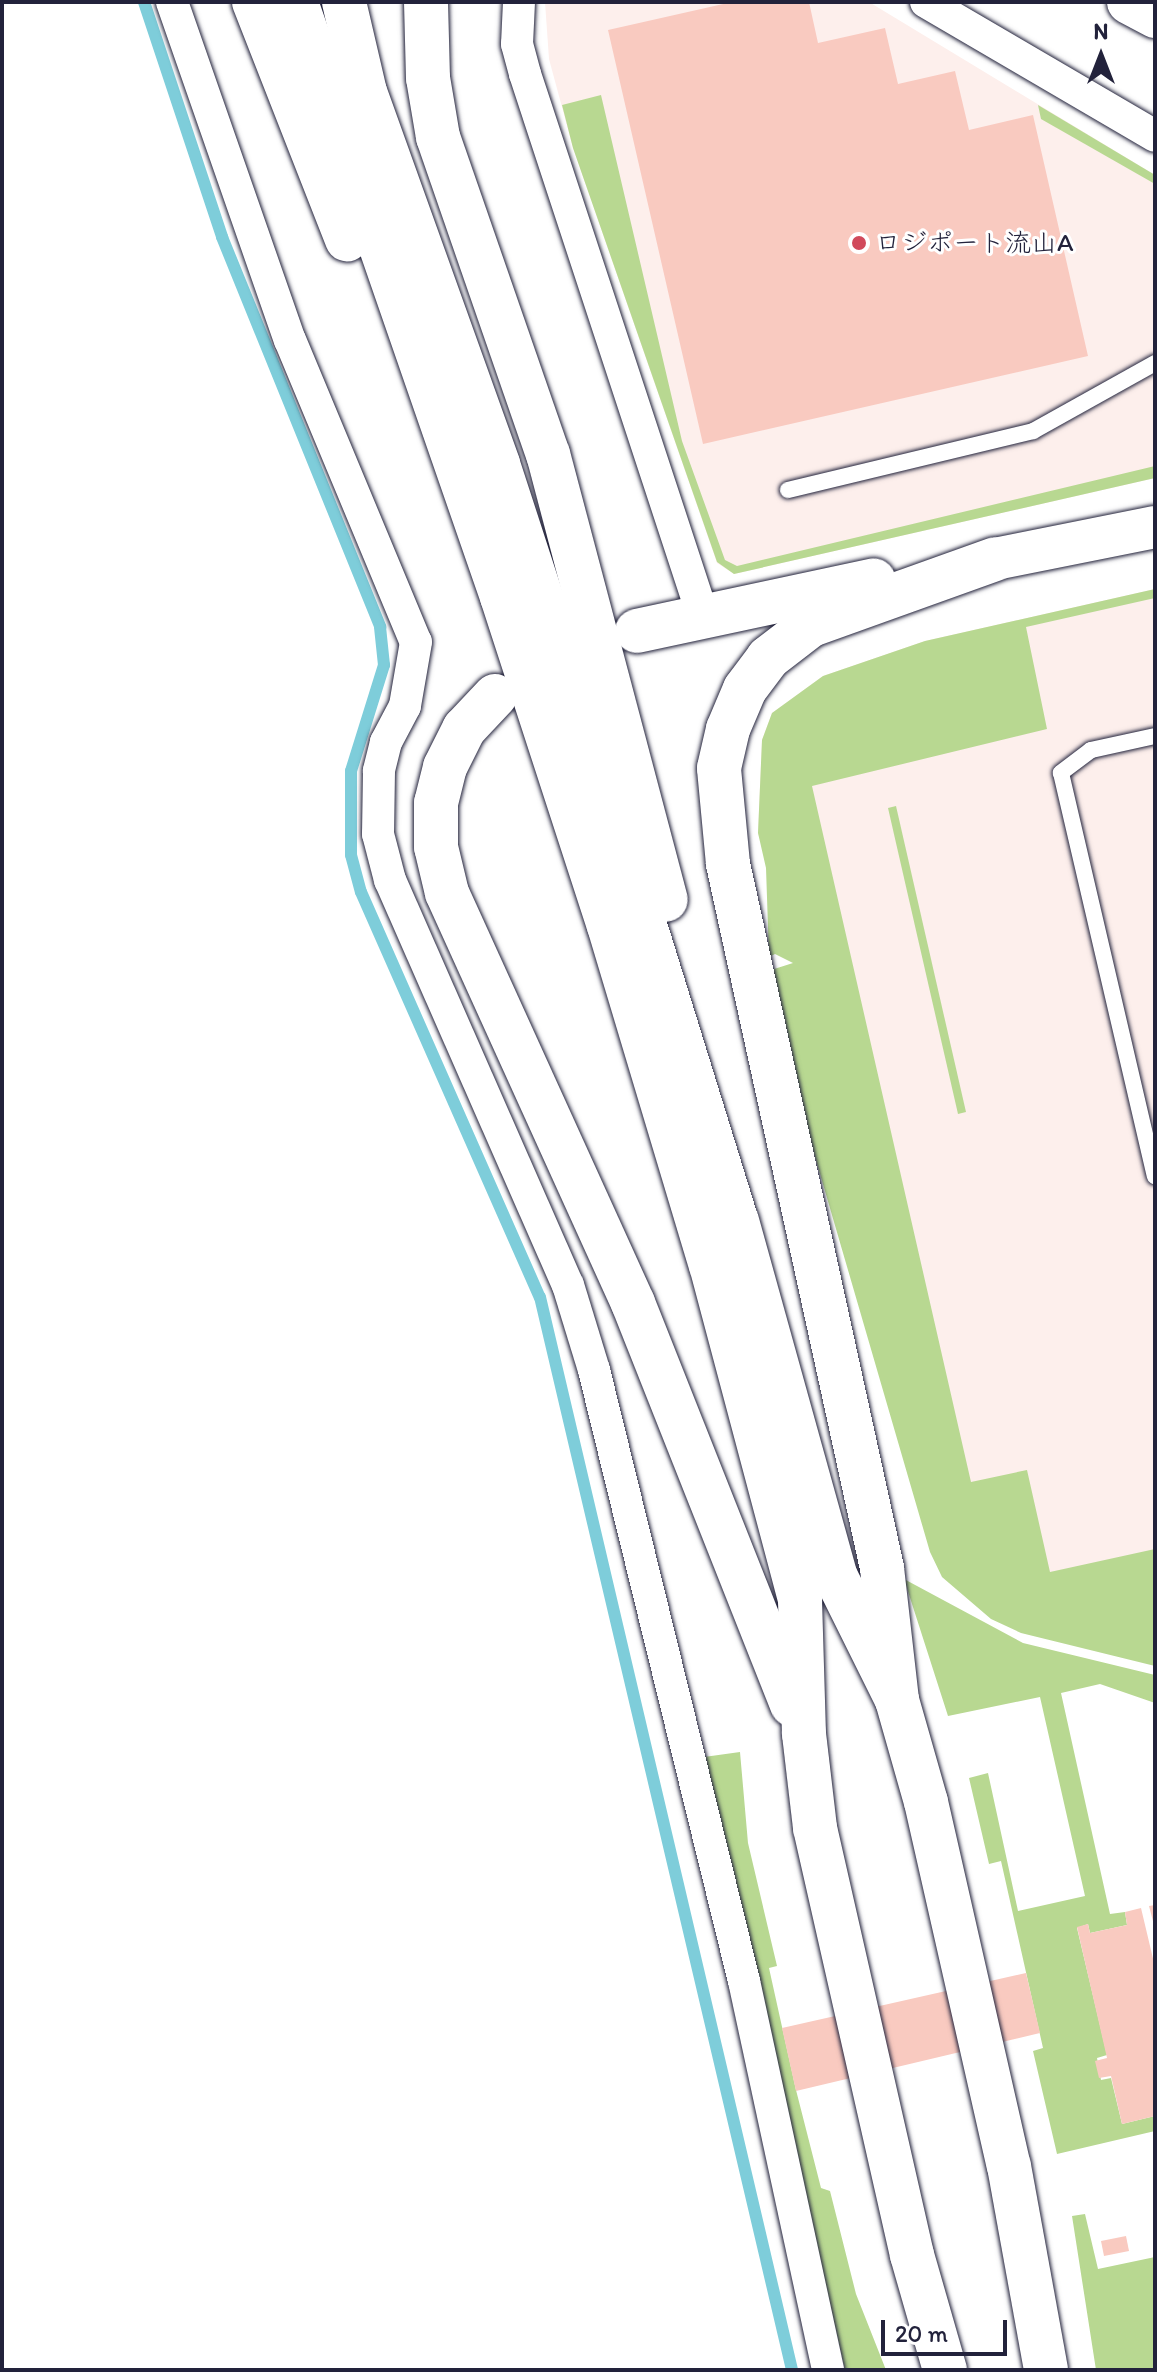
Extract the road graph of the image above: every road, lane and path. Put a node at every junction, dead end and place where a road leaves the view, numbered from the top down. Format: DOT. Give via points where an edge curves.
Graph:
graph roads {
  1 [pos="172,2"];
  2 [pos="254,2"];
  3 [pos="296,2"];
  4 [pos="344,2"];
  5 [pos="426,2"];
  6 [pos="519,2"];
  7 [pos="926,2"];
  8 [pos="1129,2"];
  9 [pos="1155,16"];
  10 [pos="1155,136"];
  11 [pos="1155,363"];
  12 [pos="788,490"];
  13 [pos="1155,527"];
  14 [pos="995,559"];
  15 [pos="502,597"];
  16 [pos="702,613"];
  17 [pos="637,631"];
  18 [pos="495,696"];
  19 [pos="1155,736"];
  20 [pos="1155,1176"];
  21 [pos="737,1221"];
  22 [pos="897,1700"];
  23 [pos="804,1734"];
  24 [pos="828,2370"];
  25 [pos="945,2370"];
  26 [pos="1046,2370"];
  1 -- 24 [label="street" via="290,340 416,642 405,706 386,742 379,771 378,834 390,880 568,1285 594,1370 744,1981"];
  2 -- 15 [label="main road" via="419,421"];
  3 -- 15 [label="main road"];
  4 -- 21 [label="main road" via="365,92 498,464"];
  5 -- 21 [label="main road" via="428,78 438,137 548,454 590,598 665,896"];
  6 -- 16 [label="street" via="517,44 525,74"];
  7 -- 10 [label="street"];
  8 -- 9 [label="main road"];
  11 -- 12 [label="lane" via="1033,431"];
  13 -- 14 [label="street"];
  14 -- 16 [label="main road"];
  14 -- 22 [label="main road" via="811,625 768,658 745,689 719,768 728,864 882,1568"];
  15 -- 23 [label="main road" via="609,926 719,1295 800,1600"];
  16 -- 17 [label="main road"];
  18 -- 23 [label="main road" via="464,729 445,767 436,803 436,847 447,893 633,1303"];
  19 -- 20 [label="lane" via="1091,750 1061,773"];
  21 -- 22 [label="main road" via="836,1577"];
  22 -- 26 [label="main road" via="926,1802 1009,2166"];
  23 -- 25 [label="main road" via="815,1828 912,2255"];
}
